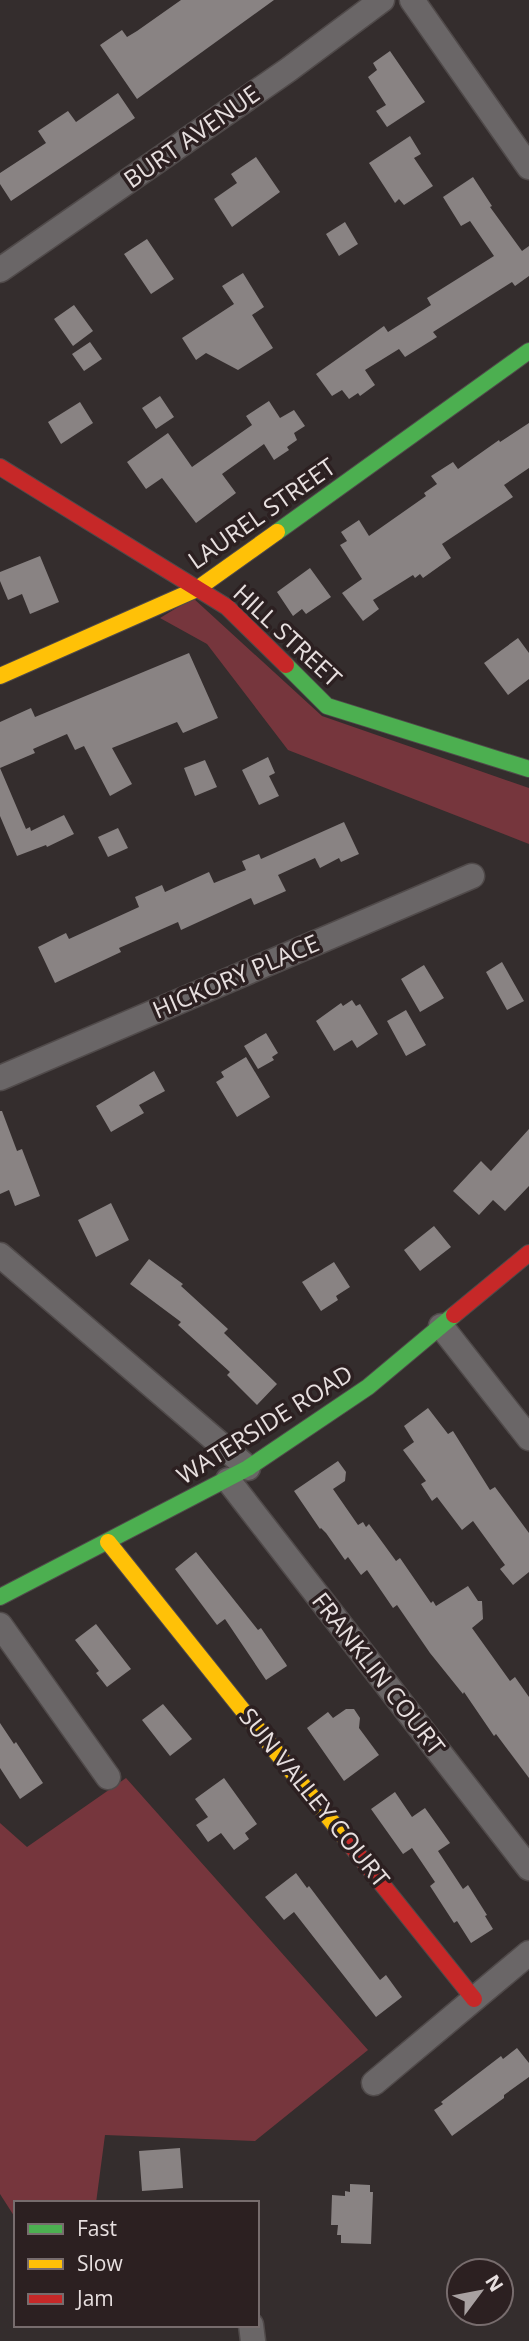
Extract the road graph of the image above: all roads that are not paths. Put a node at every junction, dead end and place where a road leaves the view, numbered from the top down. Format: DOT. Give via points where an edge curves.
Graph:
graph roads {
  1 [pos="382,0"];
  2 [pos="412,0"];
  3 [pos="529,166"];
  4 [pos="0,270"];
  5 [pos="529,351"];
  6 [pos="0,467"];
  7 [pos="197,589"];
  8 [pos="0,676"];
  9 [pos="529,769"];
  10 [pos="472,876"];
  11 [pos="0,1078"];
  12 [pos="529,1253"];
  13 [pos="0,1255"];
  14 [pos="441,1326"];
  15 [pos="529,1438"];
  16 [pos="238,1474"];
  17 [pos="108,1542"];
  18 [pos="0,1597"];
  19 [pos="0,1625"];
  20 [pos="108,1777"];
  21 [pos="529,1868"];
  22 [pos="529,1953"];
  23 [pos="474,1999"];
  24 [pos="374,2083"];
  1 -- 4 [label="street, BURT AVENUE"];
  2 -- 3 [label="street"];
  5 -- 7 [label="street, LAUREL STREET"];
  6 -- 7 [label="street, HILL STREET"];
  7 -- 8 [label="street, LAUREL STREET"];
  7 -- 9 [label="street, HILL STREET" via="227,607 327,706"];
  10 -- 11 [label="street, HICKORY PLACE"];
  12 -- 14 [label="street, WATERSIDE ROAD"];
  13 -- 16 [label="street, FRANKLIN COURT"];
  14 -- 15 [label="street"];
  14 -- 16 [label="street, WATERSIDE ROAD" via="368,1387"];
  16 -- 17 [label="street, WATERSIDE ROAD"];
  16 -- 21 [label="street, FRANKLIN COURT"];
  17 -- 18 [label="street, WATERSIDE ROAD"];
  17 -- 23 [label="street, SUN VALLEY COURT"];
  19 -- 20 [label="street"];
  22 -- 23 [label="street"];
  23 -- 24 [label="street"];
}
